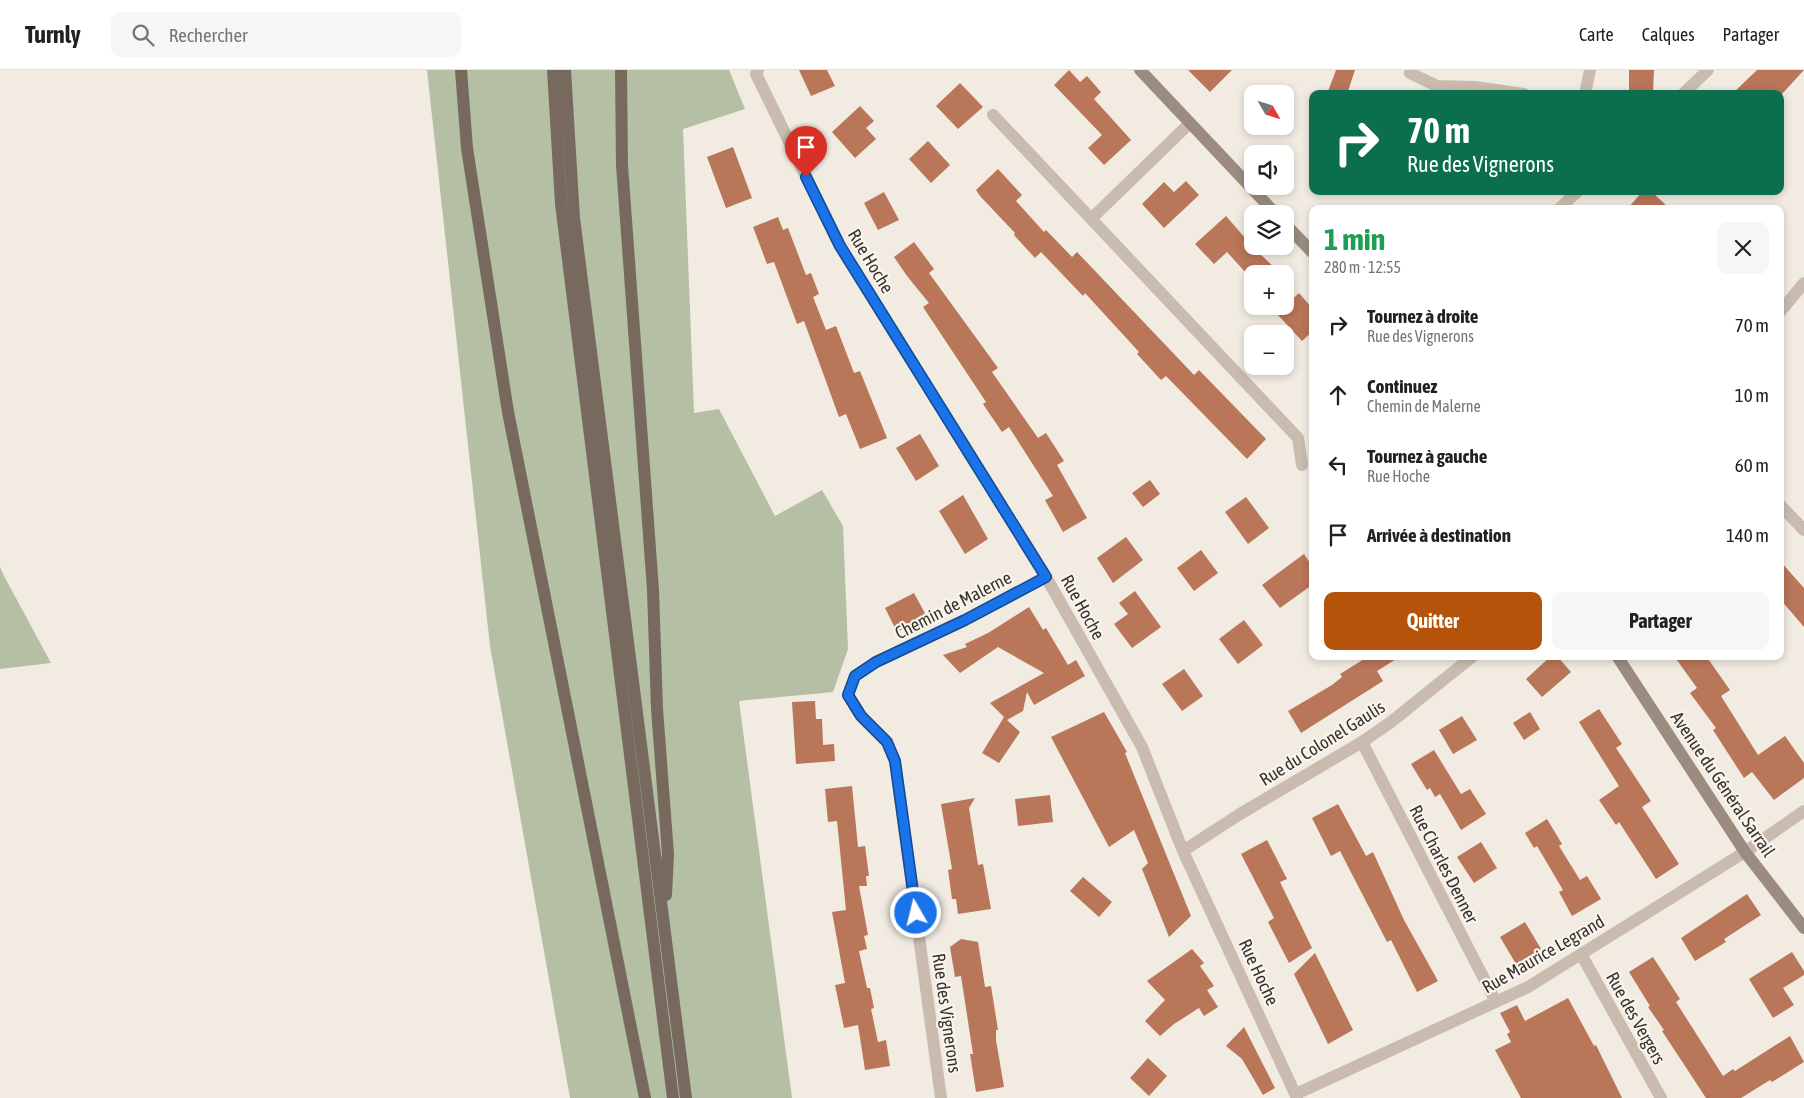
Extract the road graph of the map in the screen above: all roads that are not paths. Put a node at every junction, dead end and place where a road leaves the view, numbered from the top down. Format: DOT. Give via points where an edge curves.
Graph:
graph roads {
  1 [pos="461,70"];
  2 [pos="553,70"];
  3 [pos="565,70"];
  4 [pos="621,70"];
  5 [pos="1140,70"];
  6 [pos="1590,70"];
  7 [pos="1708,70"];
  8 [pos="757,72"];
  9 [pos="1410,73"];
  10 [pos="1496,90"];
  11 [pos="1586,90"];
  12 [pos="1687,90"];
  13 [pos="993,115"];
  14 [pos="1190,123"];
  15 [pos="1574,195"];
  16 [pos="1267,205"];
  17 [pos="1563,205"];
  18 [pos="1091,218"];
  19 [pos="1294,233"];
  20 [pos="1309,249"];
  21 [pos="1804,283"];
  22 [pos="1784,307"];
  23 [pos="1302,465"];
  24 [pos="1784,510"];
  25 [pos="1804,530"];
  26 [pos="1046,577"];
  27 [pos="1468,660"];
  28 [pos="1620,660"];
  29 [pos="876,662"];
  30 [pos="1362,742"];
  31 [pos="1804,811"];
  32 [pos="1183,851"];
  33 [pos="1745,852"];
  34 [pos="664,928"];
  35 [pos="1804,928"];
  36 [pos="1581,954"];
  37 [pos="1496,1002"];
  38 [pos="1297,1096"];
  39 [pos="645,1098"];
  40 [pos="673,1098"];
  41 [pos="686,1098"];
  42 [pos="941,1098"];
  43 [pos="1661,1098"];
  1 -- 39 [label="main road" via="466,148 508,412"];
  2 -- 40 [label="main road" via="561,204"];
  3 -- 34 [label="main road" via="574,218"];
  4 -- 34 [label="main road" via="622,165 653,590 657,709 668,854"];
  5 -- 14 [label="street"];
  6 -- 11 [label="street"];
  7 -- 12 [label="street"];
  8 -- 26 [label="street, Rue Hoche" via="840,246"];
  9 -- 10 [label="street" via="1437,86"];
  13 -- 18 [label="street"];
  14 -- 16 [label="street"];
  14 -- 18 [label="street"];
  15 -- 17 [label="street"];
  18 -- 23 [label="street" via="1298,438"];
  19 -- 20 [label="street"];
  21 -- 22 [label="street"];
  24 -- 25 [label="street"];
  26 -- 29 [label="street, Chemin de Malerne"];
  26 -- 32 [label="street, Rue Hoche" via="1142,746"];
  27 -- 30 [label="street, Rue du Colonel Gaulis" via="1392,722"];
  28 -- 33 [label="street, Avenue du Général Sarrail"];
  29 -- 42 [label="street, Rue des Vignerons" via="855,676 848,695 861,716 887,742 895,761"];
  30 -- 32 [label="street, Rue du Colonel Gaulis"];
  30 -- 37 [label="street, Rue Charles Denner"];
  31 -- 33 [label="street, Rue Maurice Legrand"];
  32 -- 38 [label="street, Rue Hoche"];
  33 -- 35 [label="street, Avenue du Général Sarrail"];
  33 -- 36 [label="street, Rue Maurice Legrand"];
  34 -- 41 [label="main road"];
  36 -- 37 [label="street, Rue Maurice Legrand" via="1528,987"];
  36 -- 43 [label="street, Rue des Vergers"];
  37 -- 38 [label="street, Rue Maurice Legrand"];
}
